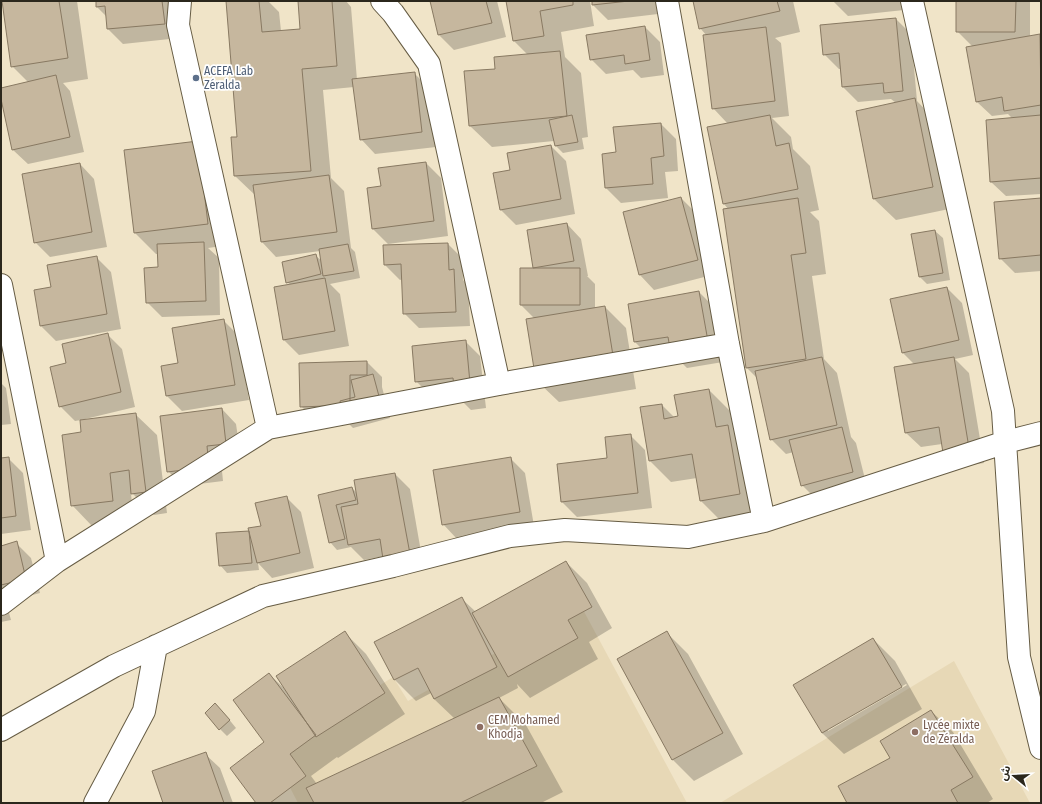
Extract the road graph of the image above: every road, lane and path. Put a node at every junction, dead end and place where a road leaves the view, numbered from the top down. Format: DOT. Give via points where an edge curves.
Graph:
graph roads {
  1 [pos="180,1"];
  2 [pos="382,1"];
  3 [pos="667,1"];
  4 [pos="912,1"];
  5 [pos="1,285"];
  6 [pos="728,344"];
  7 [pos="499,384"];
  8 [pos="268,428"];
  9 [pos="1041,433"];
  10 [pos="1006,442"];
  11 [pos="764,521"];
  12 [pos="57,561"];
  13 [pos="1,604"];
  14 [pos="156,646"];
  15 [pos="1,730"];
  16 [pos="1041,748"];
  17 [pos="95,803"];
  1 -- 8 [label="street" via="178,26"];
  2 -- 7 [label="street" via="429,64"];
  3 -- 6 [label="street"];
  4 -- 10 [label="street" via="1003,411"];
  5 -- 12 [label="street"];
  6 -- 7 [label="street"];
  6 -- 11 [label="street"];
  7 -- 8 [label="street"];
  8 -- 12 [label="street"];
  9 -- 10 [label="street"];
  10 -- 11 [label="street"];
  10 -- 16 [label="street" via="1019,657"];
  11 -- 14 [label="street" via="688,537 565,530 510,536 263,596"];
  12 -- 13 [label="street"];
  14 -- 15 [label="street" via="114,666"];
  14 -- 17 [label="street" via="144,711"];
}
